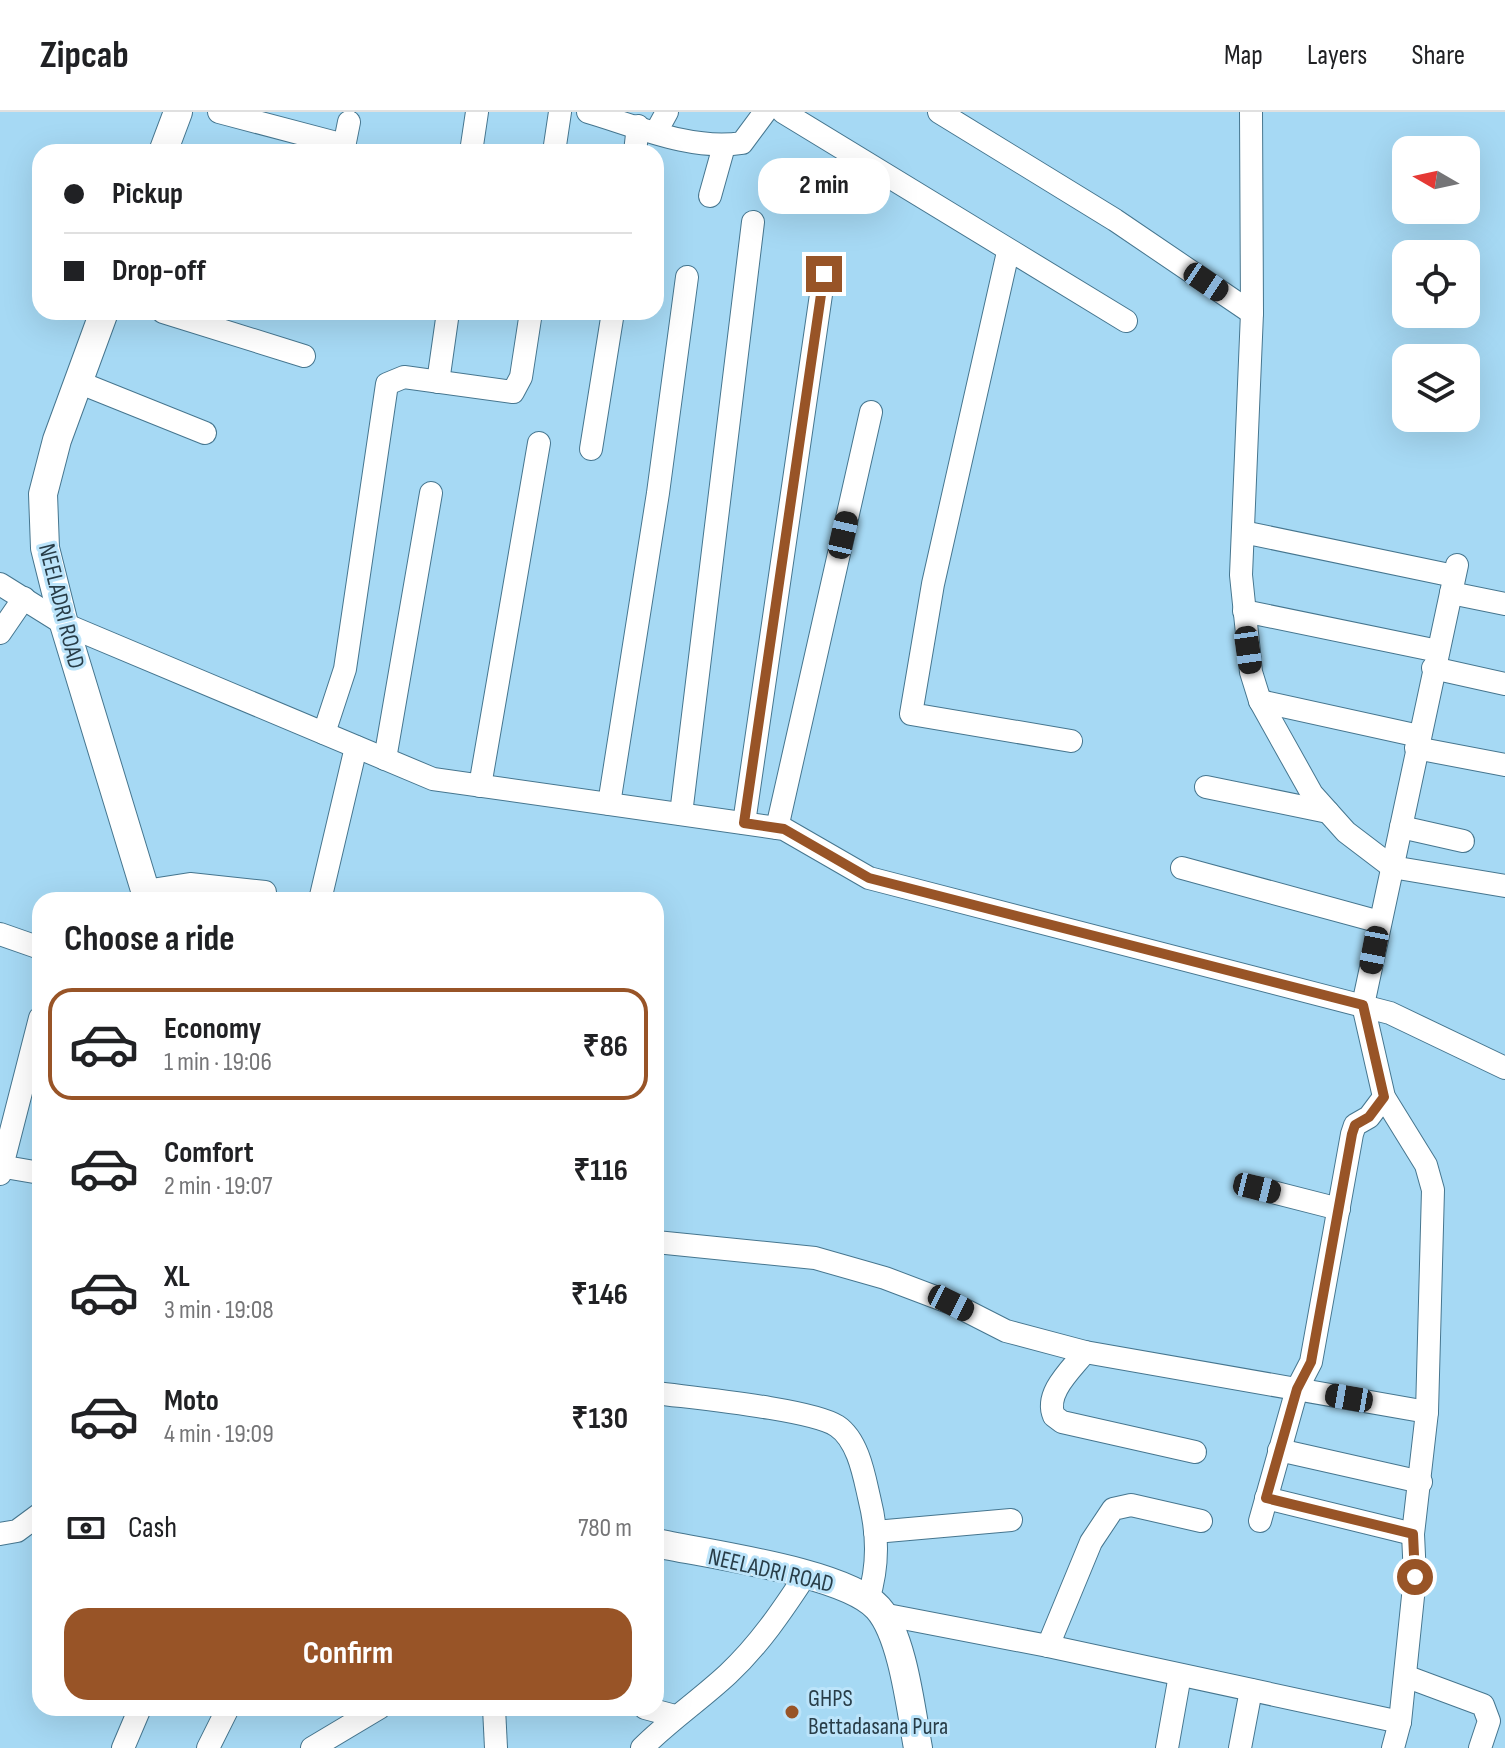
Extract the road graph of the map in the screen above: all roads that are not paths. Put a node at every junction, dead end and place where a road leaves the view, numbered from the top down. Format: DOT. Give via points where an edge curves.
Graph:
graph roads {
  1 [pos="178,112"];
  2 [pos="219,112"];
  3 [pos="477,112"];
  4 [pos="560,112"];
  5 [pos="588,112"];
  6 [pos="667,112"];
  7 [pos="765,112"];
  8 [pos="783,112"];
  9 [pos="939,112"];
  10 [pos="1251,112"];
  11 [pos="349,122"];
  12 [pos="647,129"];
  13 [pos="166,144"];
  14 [pos="327,144"];
  15 [pos="345,144"];
  16 [pos="472,144"];
  17 [pos="555,144"];
  18 [pos="639,144"];
  19 [pos="724,146"];
  20 [pos="710,196"];
  21 [pos="753,222"];
  22 [pos="1008,252"];
  23 [pos="824,274"];
  24 [pos="687,277"];
  25 [pos="1252,313"];
  26 [pos="101,320"];
  27 [pos="189,320"];
  28 [pos="447,320"];
  29 [pos="530,320"];
  30 [pos="612,320"];
  31 [pos="1126,321"];
  32 [pos="304,356"];
  33 [pos="78,382"];
  34 [pos="438,382"];
  35 [pos="871,412"];
  36 [pos="205,433"];
  37 [pos="539,443"];
  38 [pos="591,449"];
  39 [pos="431,493"];
  40 [pos="1243,532"];
  41 [pos="1454,578"];
  42 [pos="0,584"];
  43 [pos="24,598"];
  44 [pos="1505,604"];
  45 [pos="1244,611"];
  46 [pos="64,624"];
  47 [pos="0,633"];
  48 [pos="1436,660"];
  49 [pos="1505,684"];
  50 [pos="1260,701"];
  51 [pos="324,733"];
  52 [pos="1071,741"];
  53 [pos="1418,742"];
  54 [pos="356,747"];
  55 [pos="385,759"];
  56 [pos="1505,765"];
  57 [pos="480,786"];
  58 [pos="1206,787"];
  59 [pos="609,804"];
  60 [pos="1328,812"];
  61 [pos="681,814"];
  62 [pos="744,823"];
  63 [pos="1401,827"];
  64 [pos="777,828"];
  65 [pos="1463,841"];
  66 [pos="1392,867"];
  67 [pos="1182,868"];
  68 [pos="1505,886"];
  69 [pos="146,892"];
  70 [pos="161,892"];
  71 [pos="265,892"];
  72 [pos="322,892"];
  73 [pos="1380,922"];
  74 [pos="0,934"];
  75 [pos="32,945"];
  76 [pos="1363,1005"];
  77 [pos="32,1049"];
  78 [pos="1505,1068"];
  79 [pos="1384,1097"];
  80 [pos="1,1169"];
  81 [pos="32,1172"];
  82 [pos="1257,1188"];
  83 [pos="1339,1209"];
  84 [pos="664,1243"];
  85 [pos="1085,1352"];
  86 [pos="1297,1389"];
  87 [pos="664,1394"];
  88 [pos="1427,1412"];
  89 [pos="1279,1450"];
  90 [pos="1195,1452"];
  91 [pos="1421,1482"];
  92 [pos="1266,1498"];
  93 [pos="32,1520"];
  94 [pos="1011,1520"];
  95 [pos="1201,1521"];
  96 [pos="1260,1521"];
  97 [pos="875,1532"];
  98 [pos="0,1534"];
  99 [pos="1413,1534"];
  100 [pos="664,1545"];
  101 [pos="805,1576"];
  102 [pos="875,1607"];
  103 [pos="1048,1646"];
  104 [pos="1180,1675"];
  105 [pos="1405,1676"];
  106 [pos="1251,1690"];
  107 [pos="664,1713"];
  108 [pos="137,1716"];
  109 [pos="224,1716"];
  110 [pos="366,1716"];
  111 [pos="494,1716"];
  112 [pos="675,1716"];
  113 [pos="1400,1722"];
  114 [pos="315,1747"];
  115 [pos="123,1748"];
  116 [pos="208,1748"];
  117 [pos="496,1748"];
  118 [pos="642,1748"];
  119 [pos="918,1748"];
  120 [pos="1167,1748"];
  121 [pos="1240,1748"];
  122 [pos="1393,1748"];
  123 [pos="1480,1748"];
  1 -- 13 [label="main road"];
  2 -- 14 [label="street"];
  3 -- 16 [label="street"];
  4 -- 17 [label="street"];
  5 -- 12 [label="street"];
  6 -- 12 [label="street"];
  7 -- 19 [label="street" via="742,143"];
  8 -- 22 [label="street"];
  9 -- 25 [label="street" via="1115,220"];
  10 -- 25 [label="street"];
  11 -- 15 [label="street"];
  12 -- 18 [label="street"];
  12 -- 19 [label="street"];
  19 -- 20 [label="street"];
  21 -- 61 [label="street"];
  22 -- 31 [label="street"];
  22 -- 52 [label="street" via="933,584 911,714"];
  23 -- 62 [label="street"];
  24 -- 59 [label="street"];
  25 -- 40 [label="street"];
  26 -- 33 [label="main road, NEELADRI ROAD"];
  27 -- 32 [label="street"];
  28 -- 34 [label="street"];
  29 -- 34 [label="street" via="521,377 513,392"];
  30 -- 38 [label="street"];
  33 -- 36 [label="street"];
  33 -- 46 [label="main road, NEELADRI ROAD" via="43,494 45,548"];
  34 -- 51 [label="street" via="394,378 383,394 345,669"];
  35 -- 64 [label="street"];
  37 -- 57 [label="street"];
  39 -- 55 [label="street"];
  40 -- 41 [label="street"];
  40 -- 45 [label="street"];
  41 -- 44 [label="street"];
  41 -- 48 [label="street"];
  42 -- 43 [label="street"];
  43 -- 46 [label="street"];
  43 -- 47 [label="street"];
  45 -- 48 [label="street"];
  45 -- 50 [label="street"];
  46 -- 51 [label="street"];
  46 -- 69 [label="main road, NEELADRI ROAD"];
  48 -- 49 [label="street"];
  48 -- 53 [label="street"];
  50 -- 53 [label="street"];
  50 -- 60 [label="street" via="1296,769"];
  51 -- 54 [label="street"];
  53 -- 56 [label="street"];
  53 -- 63 [label="street"];
  54 -- 55 [label="street"];
  54 -- 72 [label="street"];
  55 -- 57 [label="street" via="433,779"];
  57 -- 59 [label="street"];
  58 -- 60 [label="street"];
  59 -- 61 [label="street"];
  60 -- 66 [label="street"];
  61 -- 62 [label="street"];
  62 -- 64 [label="street"];
  63 -- 65 [label="street"];
  63 -- 66 [label="street"];
  64 -- 76 [label="street" via="869,878"];
  66 -- 68 [label="street"];
  66 -- 73 [label="street"];
  67 -- 73 [label="street"];
  70 -- 71 [label="street" via="190,884"];
  73 -- 76 [label="street"];
  74 -- 75 [label="street"];
  76 -- 78 [label="street"];
  76 -- 79 [label="street"];
  77 -- 80 [label="street"];
  79 -- 83 [label="street" via="1355,1125"];
  79 -- 88 [label="street" via="1426,1165 1433,1190"];
  80 -- 81 [label="street"];
  82 -- 83 [label="street"];
  83 -- 86 [label="street" via="1311,1362"];
  84 -- 85 [label="street" via="815,1258 951,1303 1006,1331"];
  85 -- 86 [label="street"];
  85 -- 90 [label="street" via="1056,1390 1051,1401 1054,1416"];
  86 -- 88 [label="street"];
  86 -- 89 [label="street"];
  87 -- 97 [label="street" via="798,1414 837,1426 854,1446"];
  88 -- 91 [label="street"];
  89 -- 91 [label="street"];
  89 -- 92 [label="street"];
  91 -- 99 [label="street"];
  92 -- 96 [label="street"];
  92 -- 99 [label="street"];
  93 -- 98 [label="street" via="17,1531"];
  94 -- 97 [label="street"];
  95 -- 103 [label="street" via="1131,1505 1113,1509 1091,1542"];
  97 -- 102 [label="street"];
  99 -- 105 [label="street" via="1415,1577"];
  100 -- 101 [label="main road, NEELADRI ROAD"];
  101 -- 102 [label="main road, NEELADRI ROAD" via="838,1583"];
  101 -- 112 [label="street" via="772,1626 727,1675"];
  102 -- 103 [label="street"];
  102 -- 119 [label="main road" via="900,1656"];
  103 -- 104 [label="street"];
  104 -- 106 [label="street"];
  104 -- 120 [label="street"];
  105 -- 113 [label="street"];
  105 -- 123 [label="street" via="1483,1705 1489,1721"];
  106 -- 113 [label="street"];
  106 -- 121 [label="street"];
  107 -- 112 [label="street"];
  108 -- 115 [label="street"];
  109 -- 116 [label="street"];
  110 -- 114 [label="street"];
  111 -- 117 [label="street"];
  112 -- 118 [label="street"];
  113 -- 122 [label="street"];
}
